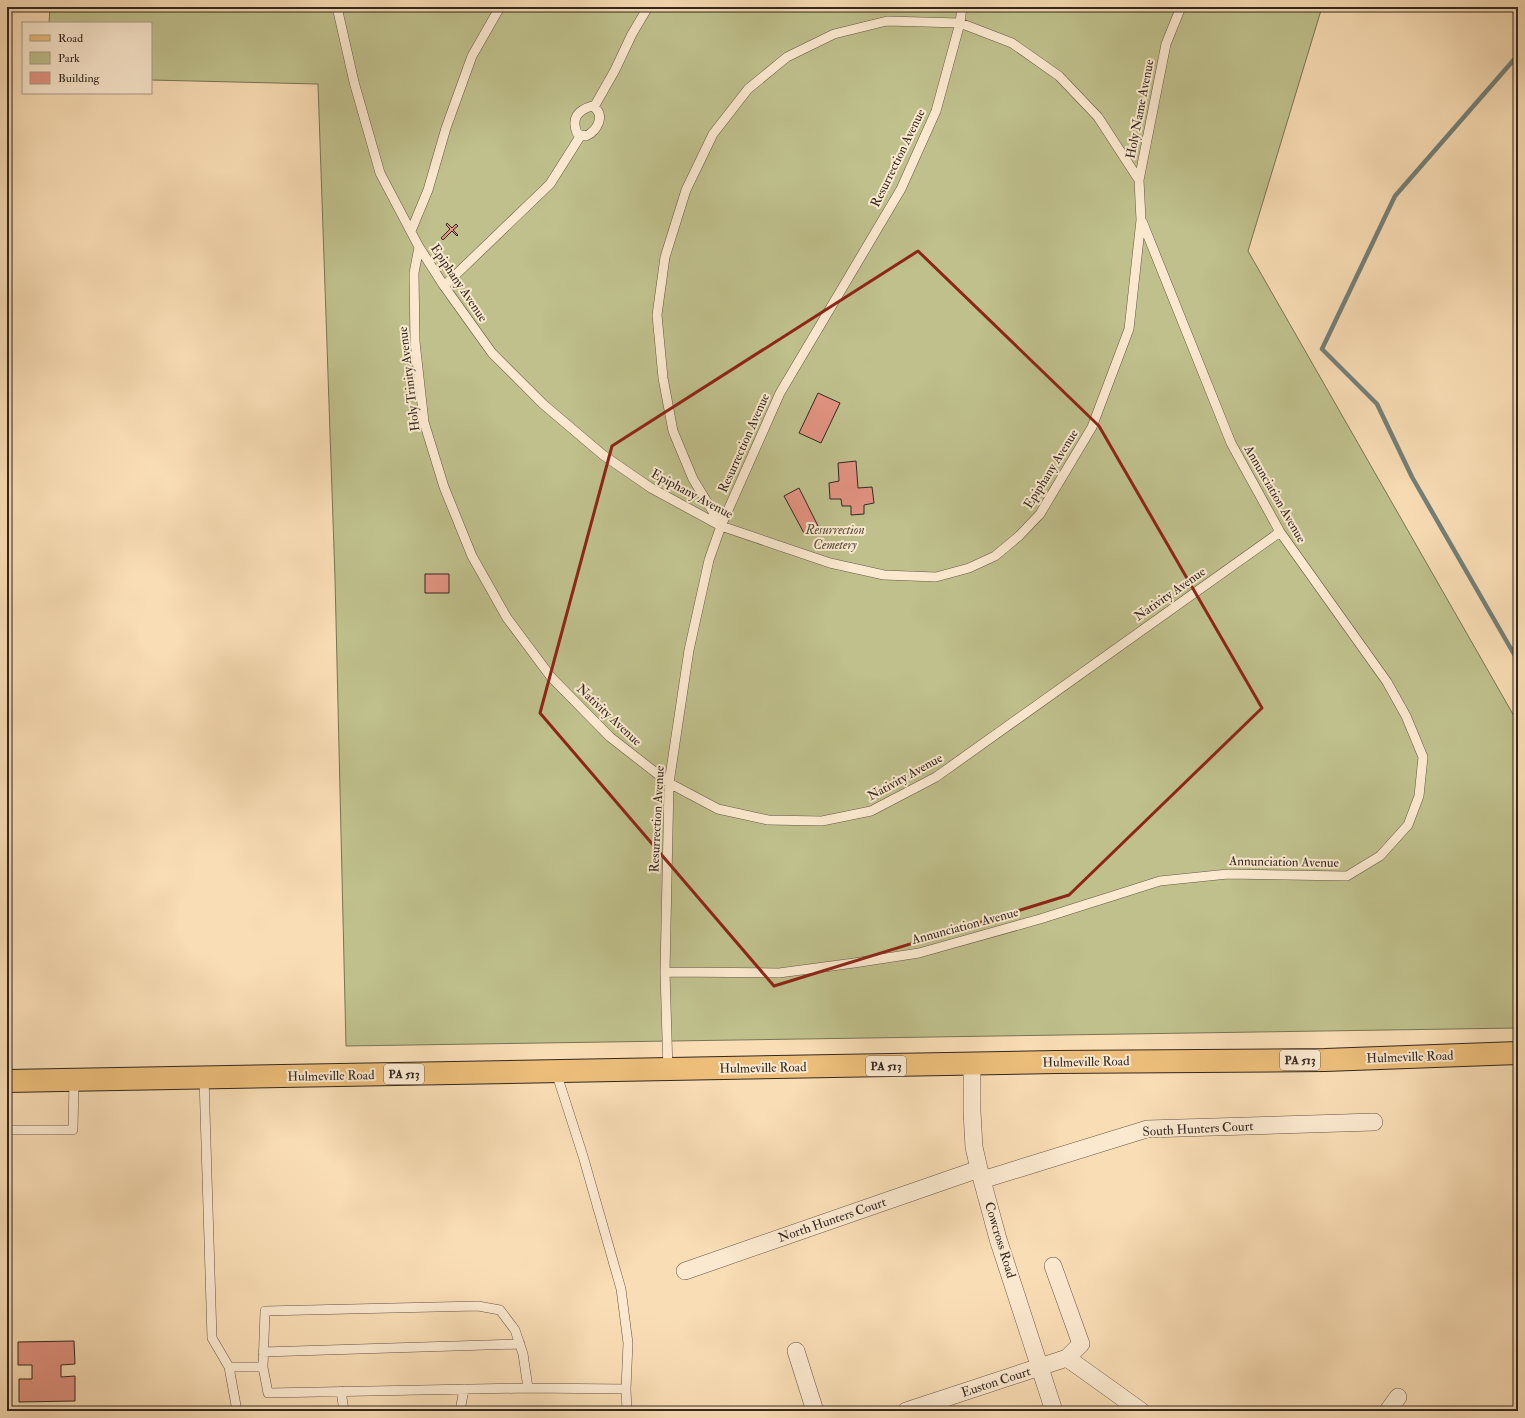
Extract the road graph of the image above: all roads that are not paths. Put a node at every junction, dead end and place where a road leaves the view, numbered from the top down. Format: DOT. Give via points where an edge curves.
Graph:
graph roads {
  1 [pos="337,7"];
  2 [pos="500,7"];
  3 [pos="648,7"];
  4 [pos="962,7"];
  5 [pos="1181,7"];
  6 [pos="960,23"];
  7 [pos="594,107"];
  8 [pos="581,135"];
  9 [pos="1139,180"];
  10 [pos="1141,220"];
  11 [pos="411,231"];
  12 [pos="419,247"];
  13 [pos="444,286"];
  14 [pos="721,526"];
  15 [pos="1280,532"];
  16 [pos="480,570"];
  17 [pos="669,783"];
  18 [pos="665,972"];
  19 [pos="1518,1053"];
  20 [pos="972,1064"];
  21 [pos="668,1070"];
  22 [pos="556,1072"];
  23 [pos="204,1078"];
  24 [pos="74,1080"];
  25 [pos="7,1082"];
  26 [pos="1374,1122"];
  27 [pos="7,1130"];
  28 [pos="980,1175"];
  29 [pos="1053,1266"];
  30 [pos="685,1271"];
  31 [pos="520,1344"];
  32 [pos="796,1351"];
  33 [pos="263,1352"];
  34 [pos="1067,1358"];
  35 [pos="262,1366"];
  36 [pos="229,1367"];
  37 [pos="1041,1368"];
  38 [pos="528,1388"];
  39 [pos="464,1389"];
  40 [pos="626,1389"];
  41 [pos="341,1391"];
  42 [pos="1398,1397"];
  43 [pos="237,1411"];
  44 [pos="344,1411"];
  45 [pos="460,1411"];
  46 [pos="627,1411"];
  47 [pos="815,1411"];
  48 [pos="906,1411"];
  49 [pos="1054,1411"];
  50 [pos="1141,1411"];
  51 [pos="1388,1411"];
  1 -- 11 [label="lane, Epiphany Avenue" via="354,82 380,173"];
  2 -- 11 [label="lane" via="472,56 446,128 428,190"];
  3 -- 7 [label="lane"];
  4 -- 6 [label="lane, Resurrection Avenue"];
  5 -- 9 [label="lane, Holy Name Avenue" via="1166,44"];
  6 -- 9 [label="lane" via="1012,42 1059,76 1098,117"];
  6 -- 14 [label="lane, Resurrection Avenue" via="936,111 901,189 780,393"];
  6 -- 14 [label="lane" via="887,21 834,34 787,57 748,89 713,134 689,183 665,257 657,315 661,362 673,431 693,479"];
  7 -- 8 [label="lane" via="599,115 597,129 586,136"];
  7 -- 8 [label="lane" via="587,107 576,116 575,128"];
  8 -- 13 [label="lane" via="550,184"];
  9 -- 10 [label="lane, Holy Name Avenue"];
  10 -- 14 [label="lane, Epiphany Avenue" via="1129,329 1092,427 1040,514 995,556 969,568 936,577 884,575 830,563"];
  10 -- 15 [label="lane, Annunciation Avenue" via="1231,443"];
  11 -- 12 [label="lane, Epiphany Avenue"];
  12 -- 13 [label="lane, Epiphany Avenue"];
  12 -- 16 [label="lane, Holy Trinity Avenue" via="414,273 415,342 424,422 444,487"];
  13 -- 14 [label="lane, Epiphany Avenue" via="492,353 543,404 603,455 651,488"];
  14 -- 17 [label="lane, Resurrection Avenue" via="710,560 689,650"];
  15 -- 17 [label="lane, Nativity Avenue" via="936,777 872,811 822,821 768,820 718,809"];
  15 -- 18 [label="lane, Annunciation Avenue" via="1387,682 1406,716 1423,757 1419,796 1408,825 1380,856 1347,876 1228,874 1160,881 1040,919 919,953 854,964 779,973"];
  16 -- 17 [label="lane, Nativity Avenue" via="507,618 551,677 610,737"];
  17 -- 18 [label="lane, Resurrection Avenue"];
  18 -- 21 [label="lane, Resurrection Avenue"];
  19 -- 20 [label="main road, Hulmeville Road / PA 513" via="1325,1060"];
  20 -- 21 [label="main road, Hulmeville Road / PA 513"];
  20 -- 28 [label="street, Cowcross Road" via="974,1147"];
  21 -- 22 [label="main road, Hulmeville Road / PA 513"];
  22 -- 23 [label="main road, Hulmeville Road / PA 513"];
  22 -- 40 [label="lane" via="621,1289 628,1343"];
  23 -- 24 [label="main road, Hulmeville Road / PA 513"];
  23 -- 36 [label="lane" via="212,1338"];
  24 -- 25 [label="main road, Hulmeville Road / PA 513"];
  24 -- 27 [label="lane" via="73,1130"];
  26 -- 28 [label="street, South Hunters Court" via="1147,1129"];
  28 -- 30 [label="street, North Hunters Court"];
  28 -- 37 [label="street, Cowcross Road" via="998,1239"];
  29 -- 34 [label="street" via="1081,1344"];
  31 -- 33 [label="lane"];
  31 -- 33 [label="lane" via="515,1330 500,1310 478,1306 265,1311"];
  31 -- 38 [label="lane"];
  32 -- 47 [label="street"];
  33 -- 35 [label="lane"];
  34 -- 37 [label="street, Euston Court"];
  34 -- 50 [label="street"];
  35 -- 36 [label="lane"];
  35 -- 41 [label="lane" via="268,1393"];
  36 -- 43 [label="lane"];
  37 -- 48 [label="street, Euston Court"];
  37 -- 49 [label="street, Cowcross Road"];
  38 -- 39 [label="lane"];
  38 -- 40 [label="lane"];
  39 -- 41 [label="lane"];
  39 -- 45 [label="lane"];
  40 -- 46 [label="lane"];
  41 -- 44 [label="lane"];
  42 -- 51 [label="street"];
}
